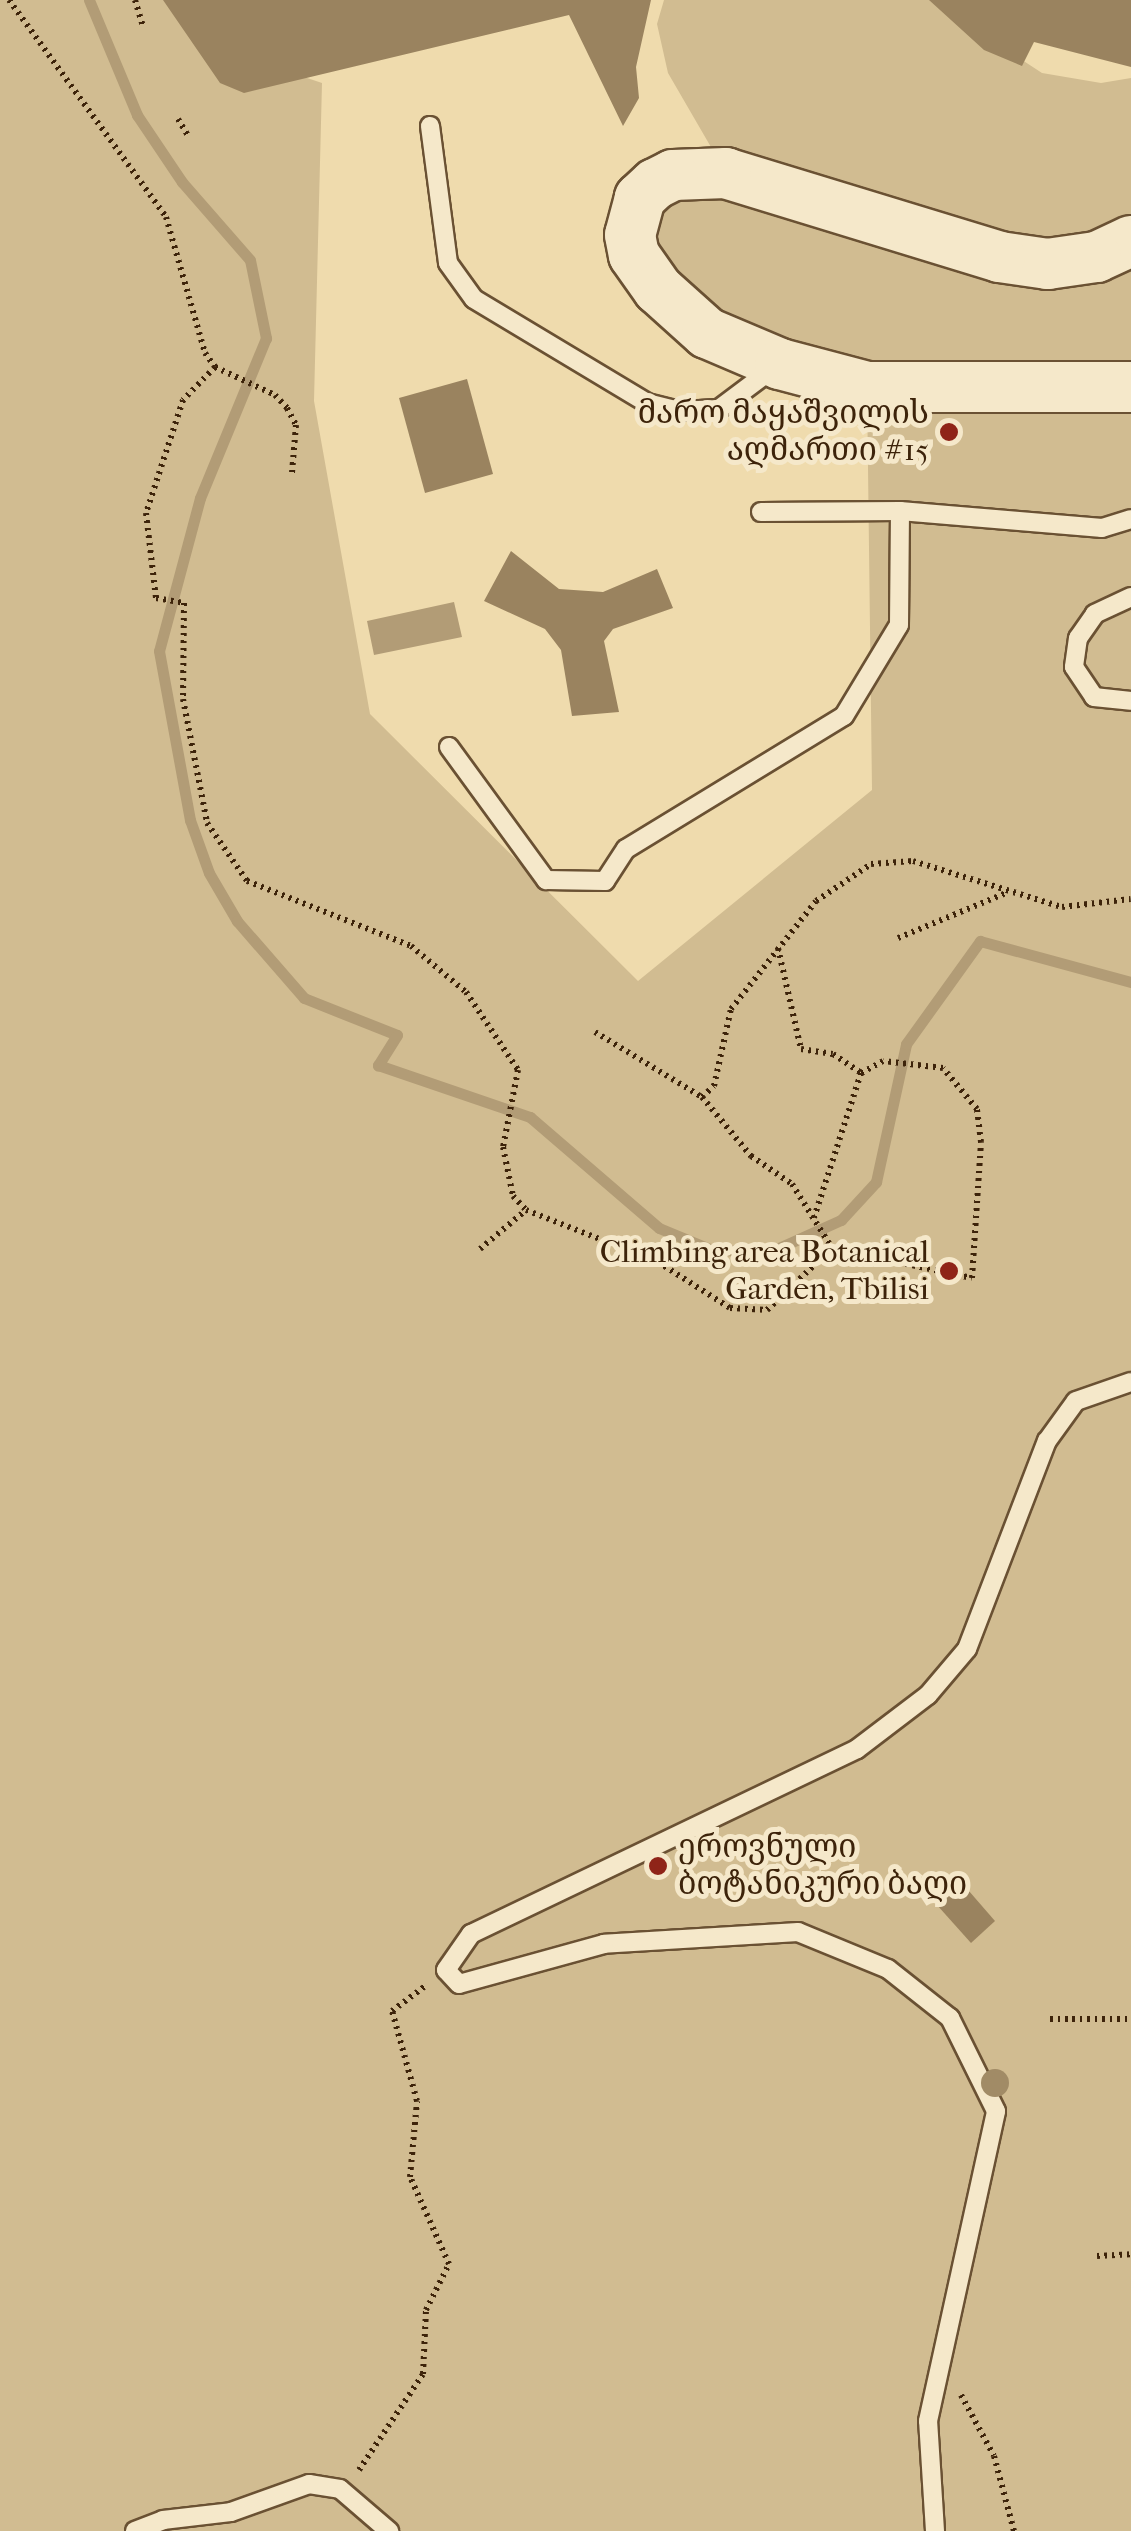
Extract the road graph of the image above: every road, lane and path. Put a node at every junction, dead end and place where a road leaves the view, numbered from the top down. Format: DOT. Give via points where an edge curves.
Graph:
graph roads {
  1 [pos="9,0"];
  2 [pos="135,0"];
  3 [pos="143,26"];
  4 [pos="178,119"];
  5 [pos="430,126"];
  6 [pos="189,137"];
  7 [pos="1131,241"];
  8 [pos="780,364"];
  9 [pos="215,367"];
  10 [pos="1131,387"];
  11 [pos="292,473"];
  12 [pos="900,511"];
  13 [pos="760,512"];
  14 [pos="1131,518"];
  15 [pos="1131,598"];
  16 [pos="1131,701"];
  17 [pos="449,747"];
  18 [pos="1007,893"];
  19 [pos="1131,899"];
  20 [pos="898,938"];
  21 [pos="778,947"];
  22 [pos="595,1032"];
  23 [pos="861,1072"];
  24 [pos="702,1097"];
  25 [pos="526,1210"];
  26 [pos="816,1222"];
  27 [pos="830,1245"];
  28 [pos="480,1249"];
  29 [pos="1131,1382"];
  30 [pos="446,1970"];
  31 [pos="1050,2019"];
  32 [pos="1131,2019"];
  33 [pos="1131,2254"];
  34 [pos="1097,2256"];
  35 [pos="942,2358"];
  36 [pos="340,2489"];
  37 [pos="135,2531"];
  38 [pos="389,2531"];
  39 [pos="935,2531"];
  40 [pos="1014,2531"];
  1 -- 9 [label="path" via="166,217 196,336"];
  2 -- 3 [label="path"];
  4 -- 6 [label="path"];
  5 -- 8 [label="lane" via="448,262 474,299 646,403 678,411 719,409"];
  7 -- 8 [label="main road" via="1096,257 1048,264 909,232 726,174 673,175 655,184 632,216 634,255 658,289 707,333"];
  8 -- 10 [label="main road" via="867,386"];
  9 -- 11 [label="path" via="274,395 296,425"];
  9 -- 25 [label="path" via="183,400 146,513 156,598 184,603 183,699 206,823 247,882 410,946 466,992 518,1070 502,1131 513,1196"];
  12 -- 13 [label="lane"];
  12 -- 14 [label="lane" via="1102,528"];
  12 -- 17 [label="lane" via="899,625 844,716 626,849 605,881 546,880"];
  15 -- 16 [label="lane" via="1095,614 1078,638 1074,667 1094,698"];
  18 -- 19 [label="path" via="1062,906"];
  18 -- 20 [label="path"];
  18 -- 21 [label="path" via="913,860 871,864 816,901"];
  21 -- 23 [label="path" via="801,1049 832,1054"];
  21 -- 24 [label="path" via="731,1009 714,1086"];
  22 -- 24 [label="path"];
  23 -- 26 [label="path"];
  23 -- 27 [label="path" via="883,1061 943,1068 977,1108 982,1142 972,1278"];
  24 -- 26 [label="path" via="751,1156 792,1184"];
  25 -- 27 [label="path" via="658,1262 730,1308 767,1310"];
  25 -- 28 [label="path"];
  26 -- 27 [label="path"];
  29 -- 30 [label="lane" via="1076,1402 1047,1441 968,1649 928,1695 857,1749 471,1934"];
  30 -- 35 [label="lane" via="459,1984 604,1944 798,1932 888,1969 950,2018 996,2111"];
  30 -- 36 [label="path" via="392,2011 417,2101 410,2177 449,2264 426,2310 423,2374 371,2457"];
  31 -- 32 [label="path"];
  33 -- 34 [label="path"];
  35 -- 39 [label="lane" via="928,2421"];
  35 -- 40 [label="path" via="994,2456"];
  36 -- 37 [label="lane" via="309,2484 231,2512 163,2520"];
  36 -- 38 [label="lane"];
}
